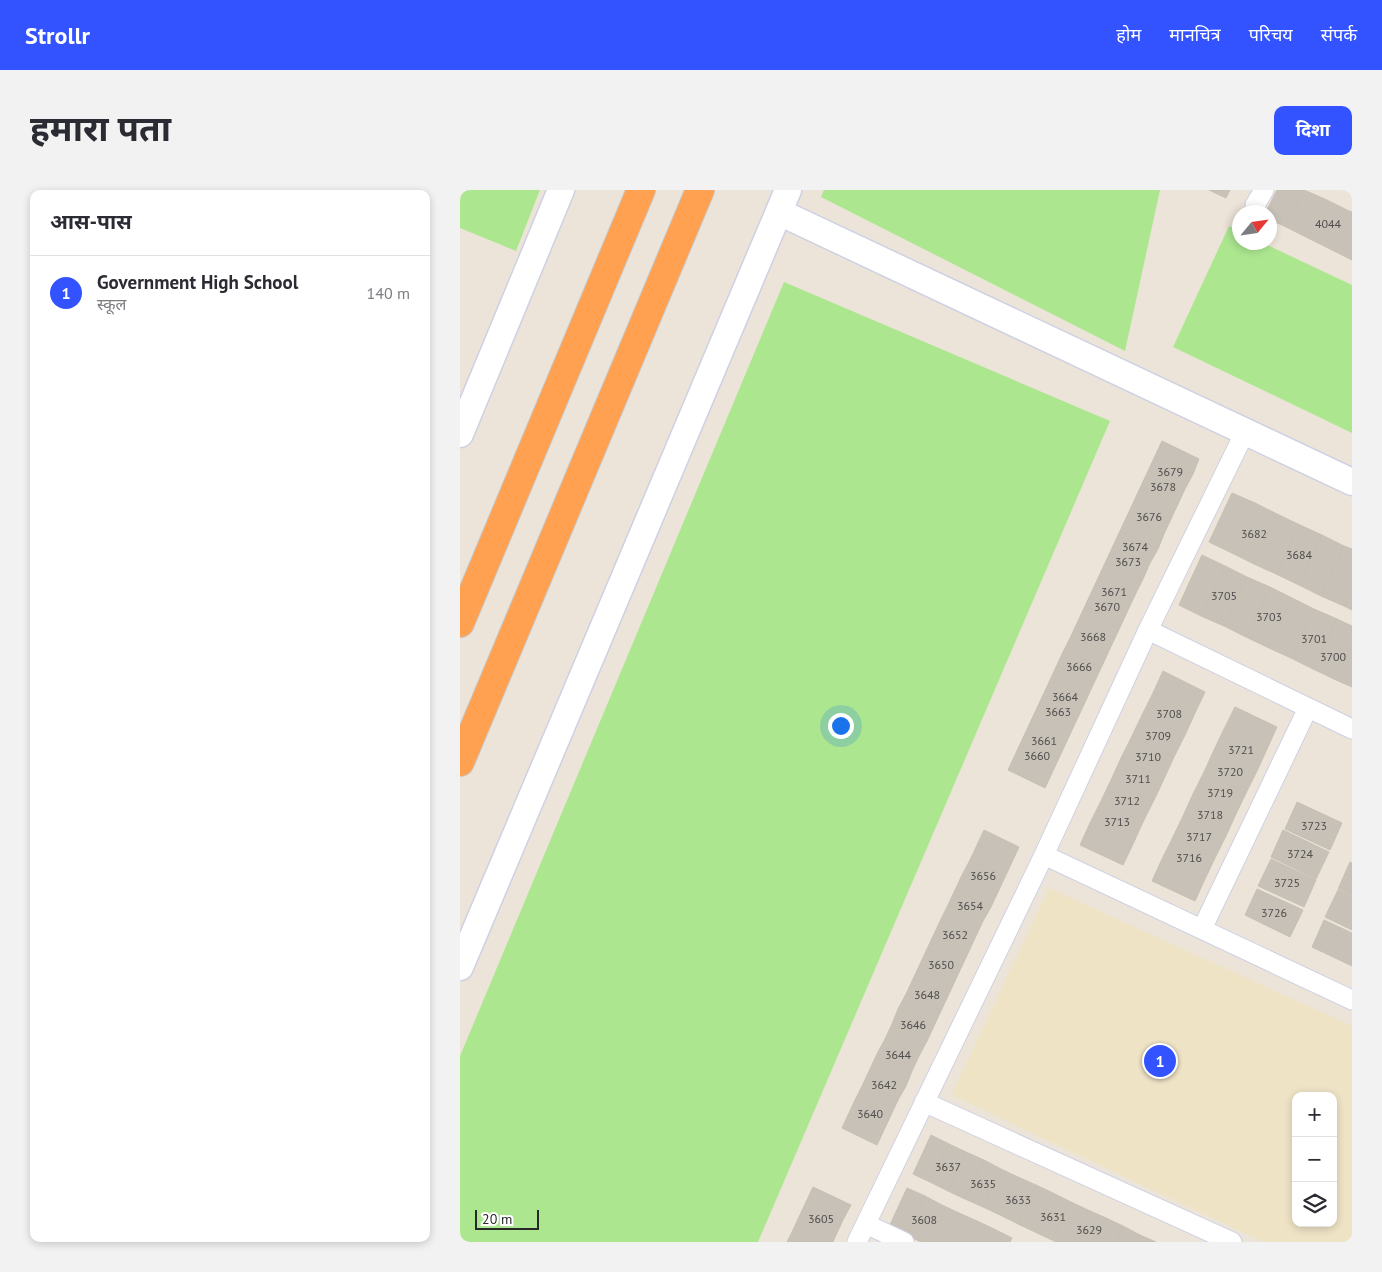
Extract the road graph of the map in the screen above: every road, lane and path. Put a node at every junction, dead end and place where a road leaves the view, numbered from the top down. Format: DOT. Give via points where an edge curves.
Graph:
graph roads {
  1 [pos="561,190"];
  2 [pos="641,190"];
  3 [pos="700,190"];
  4 [pos="783,201"];
  5 [pos="1245,432"];
  6 [pos="460,434"];
  7 [pos="1352,482"];
  8 [pos="460,623"];
  9 [pos="1148,630"];
  10 [pos="1308,708"];
  11 [pos="1352,729"];
  12 [pos="460,762"];
  13 [pos="1044,855"];
  14 [pos="1202,930"];
  15 [pos="462,958"];
  16 [pos="1352,1000"];
  17 [pos="924,1102"];
  18 [pos="866,1224"];
  19 [pos="858,1242"];
  20 [pos="904,1242"];
  21 [pos="1232,1242"];
  1 -- 6 [label="street"];
  2 -- 8 [label="highway"];
  3 -- 12 [label="highway"];
  4 -- 5 [label="street"];
  4 -- 15 [label="street"];
  5 -- 7 [label="street"];
  5 -- 9 [label="street"];
  9 -- 10 [label="street"];
  9 -- 13 [label="street"];
  10 -- 11 [label="street"];
  10 -- 14 [label="street"];
  13 -- 14 [label="street"];
  13 -- 17 [label="street"];
  14 -- 16 [label="street"];
  17 -- 18 [label="street"];
  17 -- 21 [label="street"];
  18 -- 19 [label="street"];
  18 -- 20 [label="street"];
}
